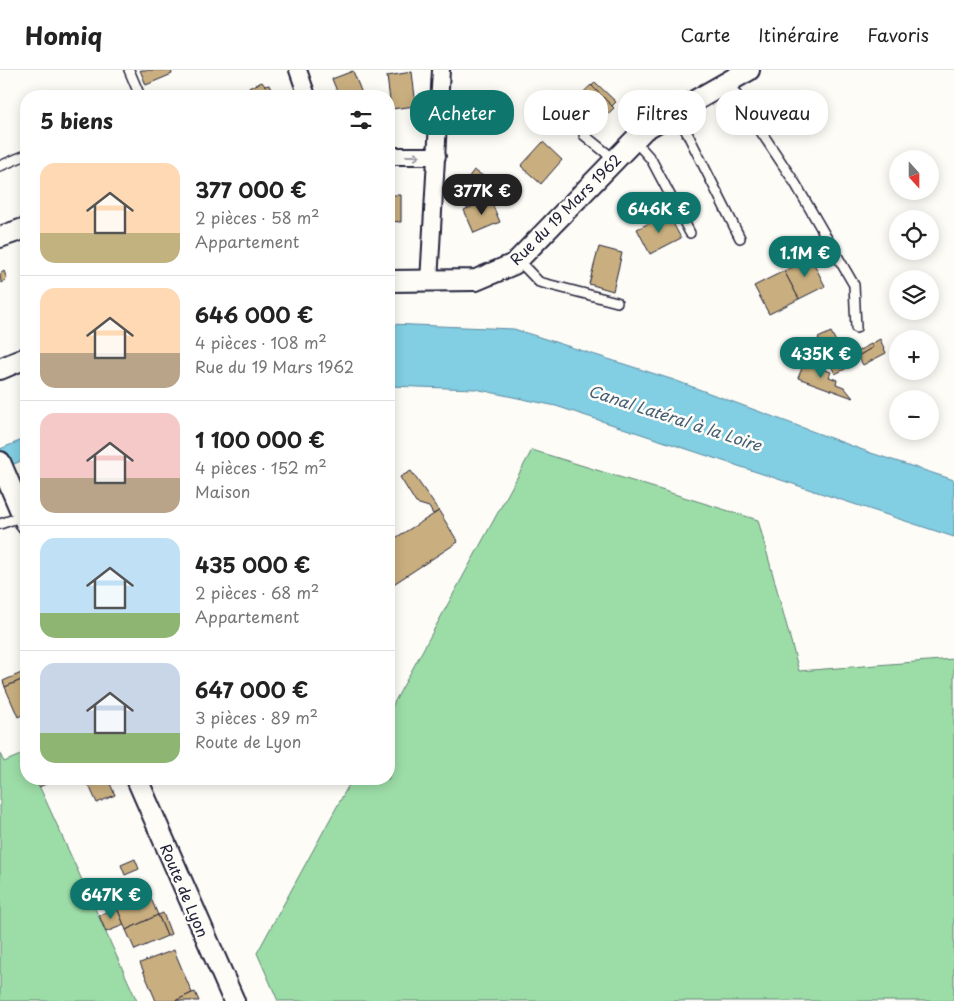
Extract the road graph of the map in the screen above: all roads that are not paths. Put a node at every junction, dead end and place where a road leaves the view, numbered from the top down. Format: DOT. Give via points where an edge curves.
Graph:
graph roads {
  1 [pos="129,70"];
  2 [pos="298,70"];
  3 [pos="441,70"];
  4 [pos="749,70"];
  5 [pos="728,82"];
  6 [pos="137,90"];
  7 [pos="305,90"];
  8 [pos="706,94"];
  9 [pos="584,135"];
  10 [pos="639,135"];
  11 [pos="688,135"];
  12 [pos="634,140"];
  13 [pos="395,156"];
  14 [pos="437,156"];
  15 [pos="20,158"];
  16 [pos="615,160"];
  17 [pos="0,166"];
  18 [pos="20,230"];
  19 [pos="690,233"];
  20 [pos="0,237"];
  21 [pos="740,238"];
  22 [pos="518,260"];
  23 [pos="395,281"];
  24 [pos="429,282"];
  25 [pos="618,302"];
  26 [pos="856,328"];
  27 [pos="20,361"];
  28 [pos="0,369"];
  29 [pos="0,462"];
  30 [pos="20,506"];
  31 [pos="20,514"];
  32 [pos="0,524"];
  33 [pos="140,785"];
  34 [pos="234,1001"];
  1 -- 6 [label="lane"];
  2 -- 7 [label="street"];
  3 -- 14 [label="street"];
  4 -- 5 [label="street, Rue du 19 Mars 1962"];
  5 -- 8 [label="street, Rue du 19 Mars 1962"];
  5 -- 26 [label="lane" via="795,183 854,284"];
  9 -- 16 [label="lane"];
  10 -- 12 [label="street, Rue du 19 Mars 1962"];
  11 -- 21 [label="lane"];
  12 -- 16 [label="street, Rue du 19 Mars 1962"];
  12 -- 19 [label="lane" via="651,159"];
  13 -- 14 [label="street, one-way"];
  14 -- 24 [label="street"];
  15 -- 17 [label="lane"];
  16 -- 22 [label="street, Rue du 19 Mars 1962"];
  18 -- 20 [label="street"];
  22 -- 24 [label="street, Rue du 19 Mars 1962" via="476,280"];
  22 -- 25 [label="lane" via="539,282"];
  23 -- 24 [label="street, Rue du 19 Mars 1962"];
  27 -- 28 [label="street"];
  29 -- 30 [label="street"];
  31 -- 32 [label="lane"];
  33 -- 34 [label="street, Route de Lyon"];
}
